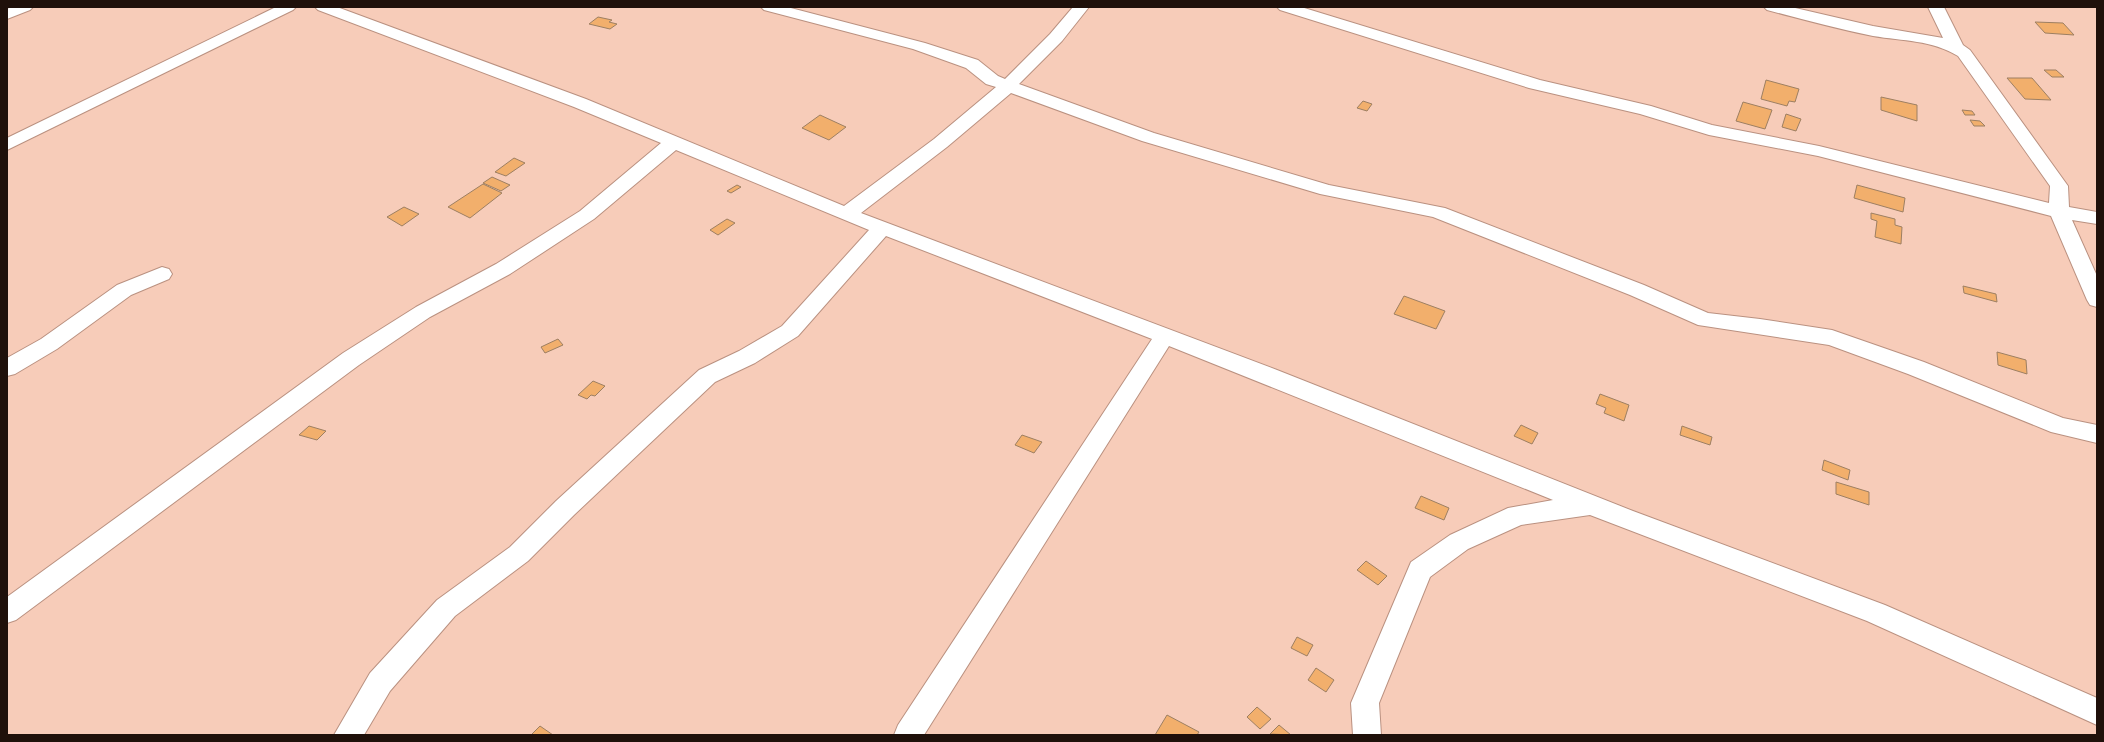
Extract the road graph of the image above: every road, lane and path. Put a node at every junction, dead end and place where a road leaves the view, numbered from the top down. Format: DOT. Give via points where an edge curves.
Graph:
graph roads {
  1 [pos="25,7"];
  2 [pos="288,7"];
  3 [pos="323,7"];
  4 [pos="769,7"];
  5 [pos="1081,7"];
  6 [pos="1285,7"];
  7 [pos="1772,7"];
  8 [pos="1936,7"];
  9 [pos="7,14"];
  10 [pos="1955,46"];
  11 [pos="1008,86"];
  12 [pos="674,142"];
  13 [pos="7,145"];
  14 [pos="2059,212"];
  15 [pos="846,214"];
  16 [pos="2097,218"];
  17 [pos="882,228"];
  18 [pos="162,274"];
  19 [pos="2097,300"];
  20 [pos="1165,336"];
  21 [pos="7,368"];
  22 [pos="2097,434"];
  23 [pos="1590,504"];
  24 [pos="7,612"];
  25 [pos="2097,712"];
  26 [pos="348,735"];
  27 [pos="908,735"];
  28 [pos="1367,735"];
  1 -- 9 [label="street"];
  2 -- 13 [label="street"];
  3 -- 12 [label="street" via="580,103"];
  4 -- 11 [label="street" via="919,46 972,64 992,80"];
  5 -- 11 [label="street" via="1060,34"];
  6 -- 14 [label="street" via="1535,84 1645,110 1709,130 1818,151"];
  7 -- 10 [label="street" via="1874,31"];
  8 -- 10 [label="street"];
  10 -- 14 [label="street" via="1973,64 2058,186"];
  11 -- 15 [label="street" via="922,158"];
  11 -- 22 [label="street" via="1148,137 1327,190 1438,212 1637,290 1705,320 1832,338 1916,368 2059,426"];
  12 -- 15 [label="street"];
  12 -- 24 [label="street" via="587,215 503,269 423,312 350,359"];
  14 -- 16 [label="street"];
  14 -- 19 [label="street"];
  15 -- 17 [label="street"];
  17 -- 20 [label="street"];
  17 -- 26 [label="street" via="790,331 747,357 707,376 519,554 446,608 380,682"];
  18 -- 21 [label="street" via="124,290 49,344"];
  20 -- 23 [label="street"];
  20 -- 27 [label="street"];
  23 -- 25 [label="street" via="1876,614"];
  23 -- 28 [label="street" via="1517,515 1459,542 1420,570 1366,703"];
}
